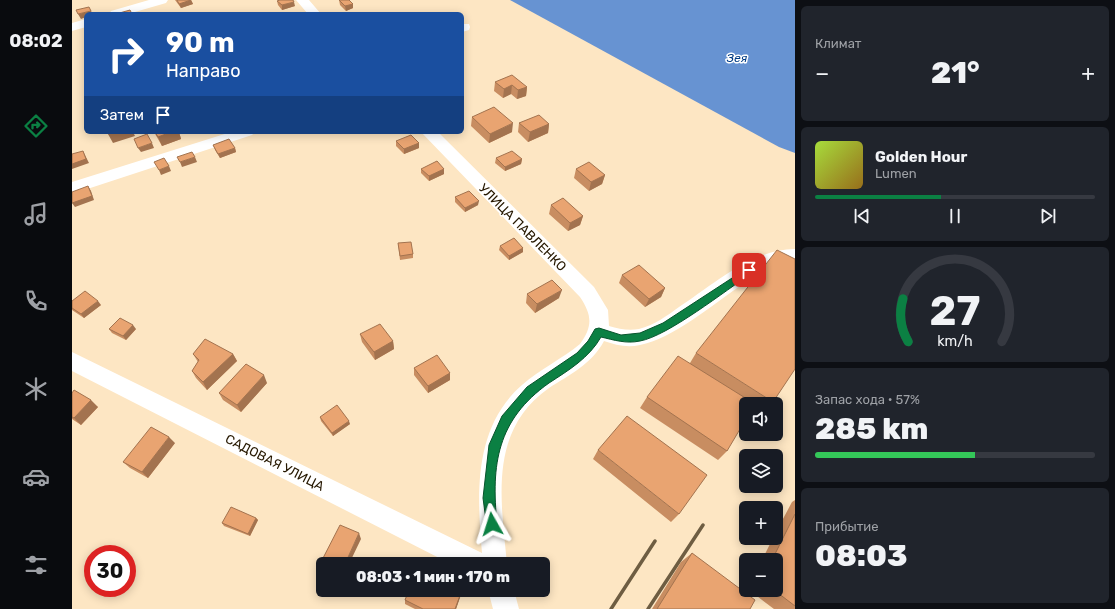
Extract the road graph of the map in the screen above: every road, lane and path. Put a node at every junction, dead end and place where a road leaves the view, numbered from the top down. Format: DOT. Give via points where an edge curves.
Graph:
graph roads {
  1 [pos="162,0"];
  2 [pos="302,0"];
  3 [pos="122,12"];
  4 [pos="313,12"];
  5 [pos="84,23"];
  6 [pos="72,27"];
  7 [pos="241,134"];
  8 [pos="431,134"];
  9 [pos="72,188"];
  10 [pos="795,256"];
  11 [pos="599,332"];
  12 [pos="72,361"];
  13 [pos="463,557"];
  14 [pos="494,557"];
  15 [pos="503,597"];
  16 [pos="506,609"];
  1 -- 3 [label="street"];
  2 -- 4 [label="street"];
  5 -- 6 [label="street"];
  7 -- 9 [label="street"];
  8 -- 11 [label="street, УЛИЦА ПАВЛЕНКО" via="587,292 599,312"];
  10 -- 11 [label="street" via="781,256 749,270 667,326 640,337 621,338"];
  11 -- 14 [label="street" via="580,356 531,390 506,419 495,445 489,498"];
  12 -- 13 [label="street, САДОВАЯ УЛИЦА"];
  15 -- 16 [label="street"];
}
